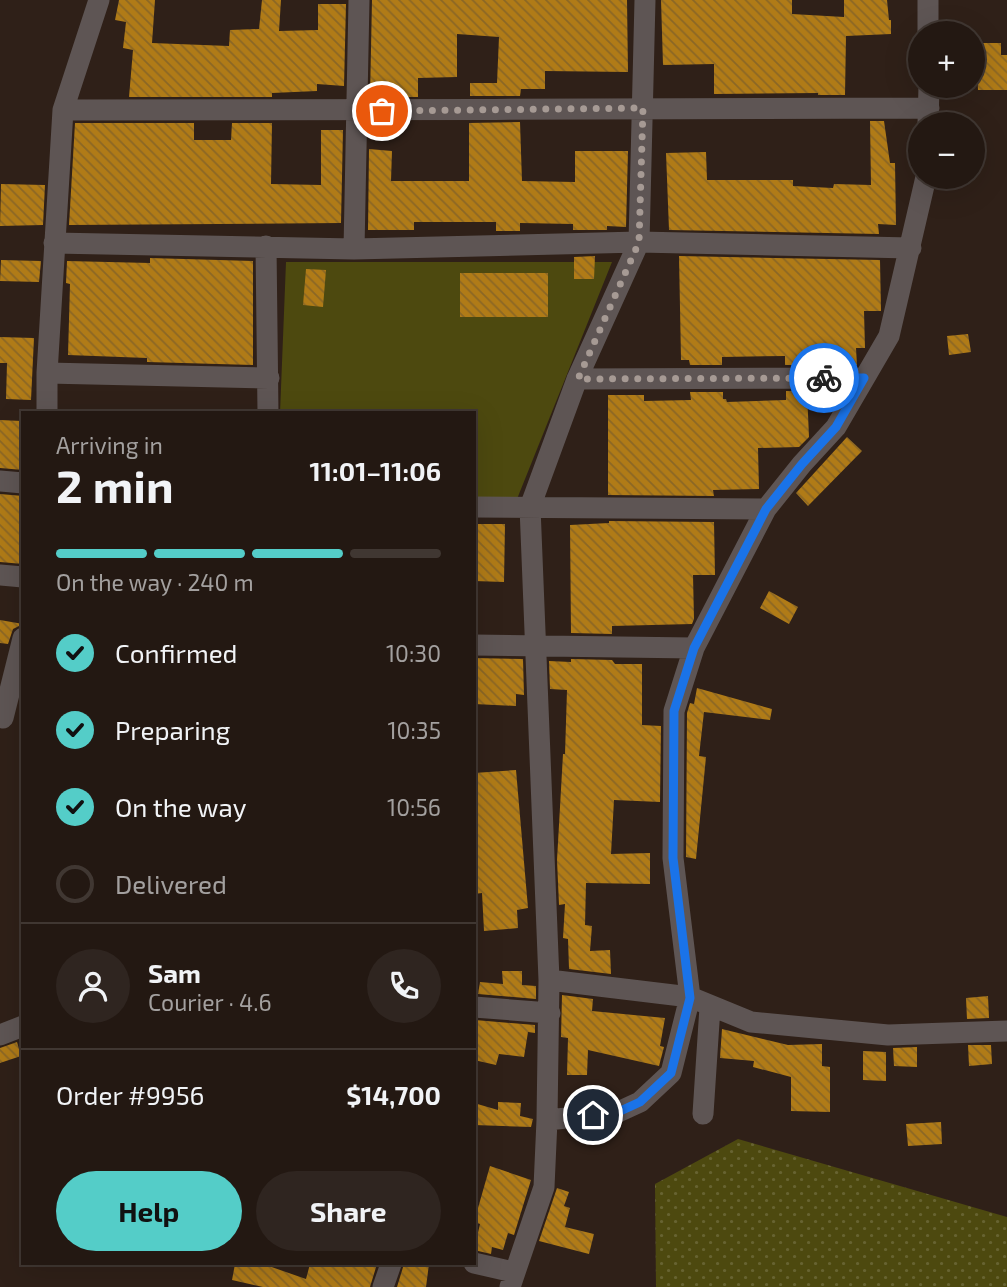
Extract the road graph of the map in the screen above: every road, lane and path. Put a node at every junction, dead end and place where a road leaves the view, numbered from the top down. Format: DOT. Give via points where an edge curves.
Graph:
graph roads {
  1 [pos="99,0"];
  2 [pos="359,0"];
  3 [pos="645,0"];
  4 [pos="928,0"];
  5 [pos="928,21"];
  6 [pos="643,108"];
  7 [pos="63,110"];
  8 [pos="356,111"];
  9 [pos="908,115"];
  10 [pos="923,189"];
  11 [pos="639,242"];
  12 [pos="54,243"];
  13 [pos="266,246"];
  14 [pos="911,248"];
  15 [pos="354,249"];
  16 [pos="47,373"];
  17 [pos="269,378"];
  18 [pos="864,378"];
  19 [pos="578,379"];
  20 [pos="47,411"];
  21 [pos="268,411"];
  22 [pos="0,481"];
  23 [pos="21,483"];
  24 [pos="476,507"];
  25 [pos="530,507"];
  26 [pos="766,509"];
  27 [pos="0,575"];
  28 [pos="21,577"];
  29 [pos="476,645"];
  30 [pos="21,646"];
  31 [pos="537,646"];
  32 [pos="694,648"];
  33 [pos="3,718"];
  34 [pos="549,980"];
  35 [pos="690,998"];
  36 [pos="476,1006"];
  37 [pos="710,1007"];
  38 [pos="550,1013"];
  39 [pos="21,1028"];
  40 [pos="1007,1031"];
  41 [pos="0,1035"];
  42 [pos="703,1114"];
  43 [pos="547,1119"];
  44 [pos="391,1265"];
  45 [pos="476,1265"];
  46 [pos="511,1279"];
  47 [pos="383,1287"];
  1 -- 7 [label="street"];
  2 -- 8 [label="street"];
  3 -- 6 [label="street"];
  4 -- 5 [label="street"];
  6 -- 8 [label="street"];
  6 -- 9 [label="street"];
  6 -- 11 [label="street"];
  7 -- 8 [label="street"];
  7 -- 12 [label="street"];
  8 -- 15 [label="street"];
  10 -- 14 [label="street"];
  11 -- 14 [label="street"];
  11 -- 15 [label="street"];
  11 -- 19 [label="street"];
  12 -- 13 [label="street"];
  12 -- 16 [label="street"];
  13 -- 15 [label="street"];
  13 -- 17 [label="street"];
  14 -- 18 [label="street" via="889,336"];
  16 -- 17 [label="street"];
  16 -- 20 [label="street"];
  17 -- 21 [label="street"];
  18 -- 19 [label="street"];
  18 -- 26 [label="street" via="836,427"];
  19 -- 25 [label="street"];
  22 -- 23 [label="street"];
  24 -- 25 [label="street"];
  25 -- 26 [label="street"];
  25 -- 31 [label="street"];
  26 -- 32 [label="street"];
  27 -- 28 [label="street"];
  29 -- 31 [label="street"];
  30 -- 33 [label="street"];
  31 -- 32 [label="street"];
  31 -- 34 [label="street"];
  32 -- 35 [label="street" via="674,711 673,858"];
  34 -- 35 [label="street"];
  34 -- 38 [label="street"];
  35 -- 37 [label="street"];
  35 -- 43 [label="street" via="671,1073 640,1102 616,1113"];
  36 -- 38 [label="street"];
  37 -- 40 [label="street" via="751,1022 888,1035"];
  37 -- 42 [label="street"];
  38 -- 43 [label="street"];
  39 -- 41 [label="street"];
  43 -- 46 [label="street" via="544,1187"];
  44 -- 47 [label="street"];
  45 -- 46 [label="street"];
}
